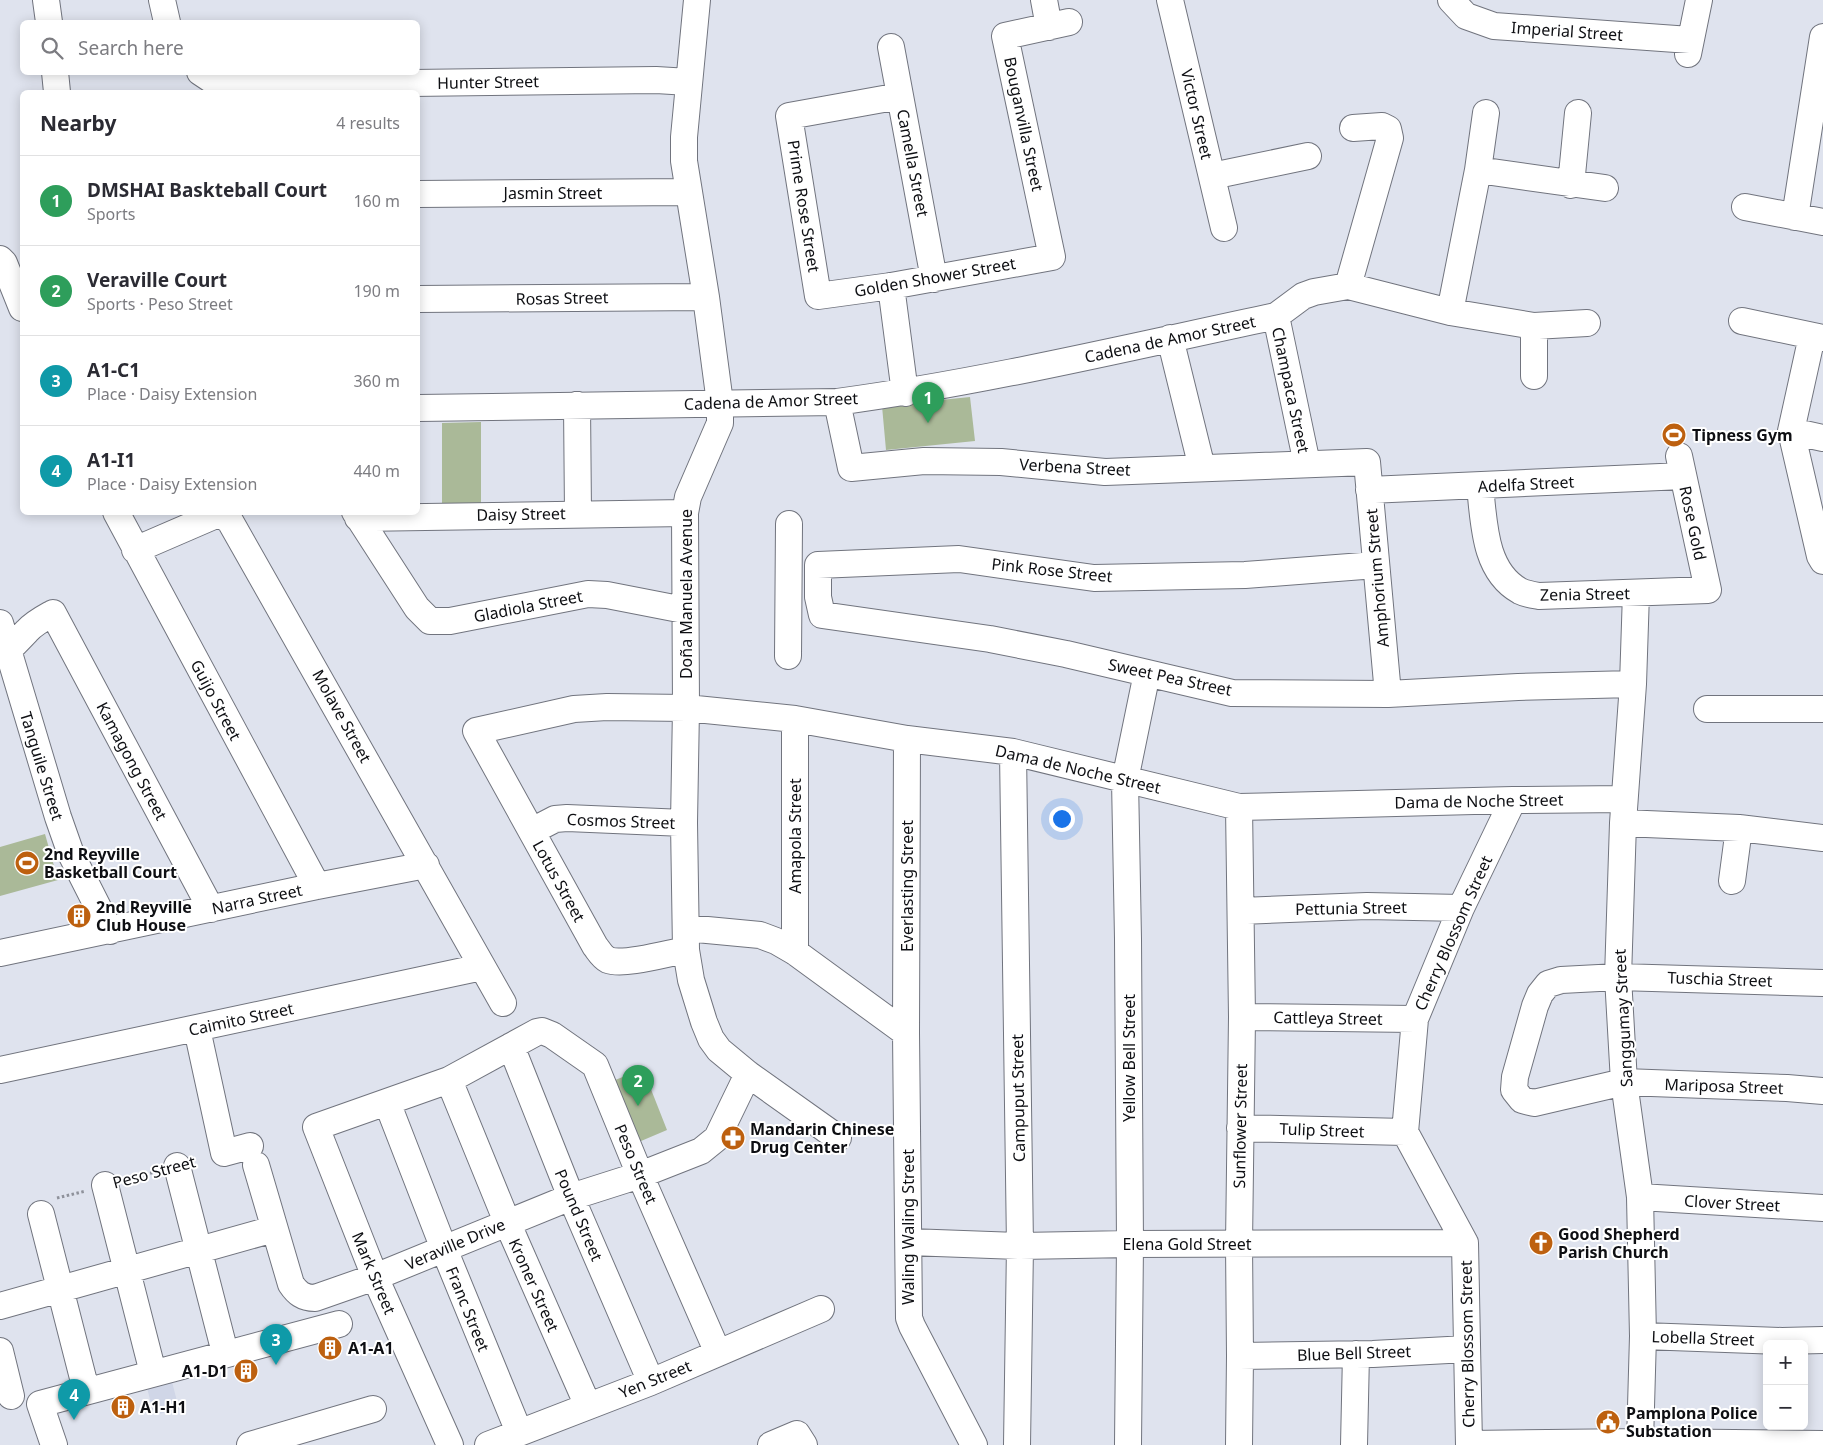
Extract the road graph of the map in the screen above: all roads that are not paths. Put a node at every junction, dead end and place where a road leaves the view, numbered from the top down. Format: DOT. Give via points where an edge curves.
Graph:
graph roads {
  1 [pos="46,0"];
  2 [pos="162,0"];
  3 [pos="697,0"];
  4 [pos="1044,0"];
  5 [pos="1170,0"];
  6 [pos="1451,0"];
  7 [pos="1699,0"];
  8 [pos="49,20"];
  9 [pos="167,20"];
  10 [pos="1823,37"];
  11 [pos="892,47"];
  12 [pos="55,75"];
  13 [pos="204,75"];
  14 [pos="689,82"];
  15 [pos="57,90"];
  16 [pos="900,96"];
  17 [pos="1486,113"];
  18 [pos="1578,113"];
  19 [pos="1353,128"];
  20 [pos="1308,156"];
  21 [pos="1478,170"];
  22 [pos="1212,176"];
  23 [pos="1571,185"];
  24 [pos="1605,188"];
  25 [pos="689,192"];
  26 [pos="420,194"];
  27 [pos="1745,207"];
  28 [pos="1795,217"];
  29 [pos="1823,222"];
  30 [pos="1224,228"];
  31 [pos="1052,257"];
  32 [pos="0,259"];
  33 [pos="934,279"];
  34 [pos="891,286"];
  35 [pos="1348,286"];
  36 [pos="818,296"];
  37 [pos="706,297"];
  38 [pos="420,299"];
  39 [pos="20,303"];
  40 [pos="1450,312"];
  41 [pos="1276,316"];
  42 [pos="1742,321"];
  43 [pos="1586,322"];
  44 [pos="1534,326"];
  45 [pos="1817,337"];
  46 [pos="1170,338"];
  47 [pos="1534,376"];
  48 [pos="905,393"];
  49 [pos="837,402"];
  50 [pos="720,403"];
  51 [pos="577,406"];
  52 [pos="420,408"];
  53 [pos="1791,431"];
  54 [pos="1823,438"];
  55 [pos="1367,462"];
  56 [pos="1307,464"];
  57 [pos="1681,466"];
  58 [pos="1202,468"];
  59 [pos="1480,486"];
  60 [pos="1369,490"];
  61 [pos="578,513"];
  62 [pos="684,513"];
  63 [pos="420,514"];
  64 [pos="118,515"];
  65 [pos="356,515"];
  66 [pos="789,524"];
  67 [pos="135,550"];
  68 [pos="1823,561"];
  69 [pos="818,565"];
  70 [pos="1376,565"];
  71 [pos="1708,590"];
  72 [pos="789,593"];
  73 [pos="1636,593"];
  74 [pos="818,597"];
  75 [pos="684,610"];
  76 [pos="0,623"];
  77 [pos="4,653"];
  78 [pos="788,656"];
  79 [pos="1147,673"];
  80 [pos="1633,684"];
  81 [pos="1388,694"];
  82 [pos="686,708"];
  83 [pos="1707,709"];
  84 [pos="1823,710"];
  85 [pos="795,719"];
  86 [pos="476,731"];
  87 [pos="907,739"];
  88 [pos="1013,752"];
  89 [pos="1125,780"];
  90 [pos="1513,800"];
  91 [pos="1239,807"];
  92 [pos="1624,811"];
  93 [pos="684,824"];
  94 [pos="1739,828"];
  95 [pos="532,831"];
  96 [pos="1823,838"];
  97 [pos="426,865"];
  98 [pos="1732,881"];
  99 [pos="317,886"];
  100 [pos="1461,908"];
  101 [pos="211,909"];
  102 [pos="1241,911"];
  103 [pos="110,931"];
  104 [pos="686,939"];
  105 [pos="795,952"];
  106 [pos="0,953"];
  107 [pos="482,967"];
  108 [pos="1618,976"];
  109 [pos="1823,983"];
  110 [pos="503,1003"];
  111 [pos="1242,1017"];
  112 [pos="1415,1019"];
  113 [pos="197,1029"];
  114 [pos="906,1033"];
  115 [pos="511,1046"];
  116 [pos="0,1070"];
  117 [pos="748,1074"];
  118 [pos="449,1080"];
  119 [pos="1624,1082"];
  120 [pos="1823,1091"];
  121 [pos="387,1102"];
  122 [pos="316,1127"];
  123 [pos="1240,1128"];
  124 [pos="1404,1132"];
  125 [pos="838,1138"];
  126 [pos="177,1166"];
  127 [pos="640,1175"];
  128 [pos="105,1186"];
  129 [pos="570,1197"];
  130 [pos="1640,1197"];
  131 [pos="49,1206"];
  132 [pos="1823,1208"];
  133 [pos="507,1222"];
  134 [pos="274,1229"];
  135 [pos="909,1242"];
  136 [pos="1465,1243"];
  137 [pos="1130,1244"];
  138 [pos="1239,1244"];
  139 [pos="1020,1246"];
  140 [pos="444,1248"];
  141 [pos="198,1251"];
  142 [pos="127,1271"];
  143 [pos="375,1277"];
  144 [pos="60,1290"];
  145 [pos="0,1306"];
  146 [pos="821,1309"];
  147 [pos="339,1324"];
  148 [pos="1643,1336"];
  149 [pos="1823,1340"];
  150 [pos="222,1341"];
  151 [pos="1467,1349"];
  152 [pos="0,1351"];
  153 [pos="718,1353"];
  154 [pos="1356,1354"];
  155 [pos="1240,1356"];
  156 [pos="150,1360"];
  157 [pos="82,1378"];
  158 [pos="651,1382"];
  159 [pos="11,1396"];
  160 [pos="588,1406"];
  161 [pos="373,1409"];
  162 [pos="519,1432"];
  163 [pos="323,1435"];
  164 [pos="1640,1442"];
  165 [pos="1578,1444"];
  166 [pos="1737,1444"];
  167 [pos="1823,1444"];
  168 [pos="54,1445"];
  169 [pos="250,1445"];
  170 [pos="450,1445"];
  171 [pos="488,1445"];
  172 [pos="771,1445"];
  173 [pos="804,1445"];
  174 [pos="974,1445"];
  175 [pos="1017,1445"];
  176 [pos="1128,1445"];
  177 [pos="1239,1445"];
  178 [pos="1354,1445"];
  179 [pos="1469,1445"];
  1 -- 8 [label="street"];
  2 -- 9 [label="street"];
  3 -- 14 [label="street, Doña Manuela Avenue"];
  4 -- 31 [label="street, Bouganvilla Street" via="1059,25 1005,36"];
  5 -- 22 [label="street, Victor Street"];
  6 -- 7 [label="street, Imperial Street" via="1466,16 1494,26 1689,47"];
  10 -- 28 [label="street"];
  11 -- 16 [label="street, Camella Street"];
  12 -- 15 [label="street"];
  13 -- 14 [label="street, Hunter Street" via="212,80 248,85"];
  14 -- 25 [label="street, Doña Manuela Avenue" via="684,137"];
  16 -- 33 [label="street, Camella Street"];
  16 -- 36 [label="street, Prime Rose Street" via="789,116"];
  17 -- 21 [label="street"];
  18 -- 23 [label="street"];
  19 -- 35 [label="street" via="1382,126 1388,129 1390,138"];
  20 -- 22 [label="street"];
  21 -- 23 [label="street"];
  21 -- 40 [label="street"];
  22 -- 30 [label="street, Victor Street"];
  23 -- 24 [label="street"];
  25 -- 26 [label="street, Jasmin Street"];
  25 -- 37 [label="street, Doña Manuela Avenue"];
  27 -- 28 [label="street"];
  28 -- 29 [label="street"];
  31 -- 33 [label="street, Golden Shower Street"];
  32 -- 39 [label="street"];
  33 -- 34 [label="street, Golden Shower Street"];
  34 -- 36 [label="street, Golden Shower Street"];
  34 -- 48 [label="street"];
  35 -- 40 [label="street"];
  35 -- 41 [label="street, Cadena de Amor Street" via="1302,296"];
  37 -- 38 [label="street, Rosas Street"];
  37 -- 50 [label="street, Doña Manuela Avenue"];
  40 -- 44 [label="street"];
  41 -- 46 [label="street, Cadena de Amor Street"];
  41 -- 56 [label="street, Champaca Street"];
  42 -- 45 [label="street"];
  43 -- 44 [label="street"];
  44 -- 47 [label="street"];
  45 -- 53 [label="street"];
  46 -- 48 [label="street, Cadena de Amor Street"];
  46 -- 58 [label="street"];
  48 -- 49 [label="street, Cadena de Amor Street"];
  49 -- 50 [label="street, Cadena de Amor Street"];
  49 -- 58 [label="street, Verbena Street" via="851,468 924,461 1001,462 1105,472"];
  50 -- 51 [label="street, Cadena de Amor Street"];
  50 -- 62 [label="street, Doña Manuela Avenue" via="720,423"];
  51 -- 52 [label="street, Cadena de Amor Street"];
  51 -- 61 [label="street"];
  53 -- 54 [label="street"];
  53 -- 68 [label="street"];
  55 -- 56 [label="street, Verbena Street"];
  55 -- 60 [label="street, Amphorium Street"];
  56 -- 58 [label="street, Verbena Street"];
  57 -- 59 [label="street, Adelfa Street"];
  57 -- 71 [label="street, Rose Gold"];
  59 -- 60 [label="street, Adelfa Street"];
  59 -- 73 [label="street, Zenia Street" via="1488,543 1495,566 1506,581 1522,592 1539,596"];
  60 -- 70 [label="street, Amphorium Street"];
  61 -- 62 [label="street, Daisy Street"];
  61 -- 63 [label="street, Daisy Street"];
  62 -- 75 [label="street, Doña Manuela Avenue"];
  64 -- 67 [label="street, Guijo Street"];
  65 -- 75 [label="street, Gladiola Street" via="417,608 430,621 450,621 588,594"];
  66 -- 72 [label="street"];
  67 -- 97 [label="street, Molave Street" via="216,515 230,520"];
  67 -- 99 [label="street, Guijo Street"];
  69 -- 70 [label="street, Pink Rose Street" via="959,559 1094,578 1245,575"];
  69 -- 74 [label="street, Sweet Pea Street"];
  70 -- 81 [label="street, Amphorium Street"];
  71 -- 73 [label="street, Zenia Street"];
  72 -- 74 [label="street"];
  72 -- 78 [label="street"];
  73 -- 80 [label="street, Sanggumay Street"];
  74 -- 79 [label="street, Sweet Pea Street" via="822,615 990,640"];
  75 -- 82 [label="street, Doña Manuela Avenue"];
  76 -- 77 [label="street, Tanguile Street"];
  77 -- 101 [label="street, Kamagong Street" via="39,621 53,613"];
  77 -- 103 [label="street, Tanguile Street" via="68,845"];
  79 -- 81 [label="street, Sweet Pea Street" via="1232,693"];
  79 -- 89 [label="street, Yellow Bell Street"];
  80 -- 81 [label="street, Sweet Pea Street"];
  80 -- 92 [label="street, Sanggumay Street"];
  82 -- 85 [label="street, Dama de Noche Street"];
  82 -- 86 [label="street, Dama de Noche Street" via="574,709"];
  82 -- 93 [label="street, Doña Manuela Avenue"];
  83 -- 84 [label="street"];
  85 -- 87 [label="street, Dama de Noche Street"];
  85 -- 105 [label="street, Amapola Street"];
  86 -- 95 [label="street, Lotus Street"];
  87 -- 88 [label="street, Dama de Noche Street"];
  87 -- 114 [label="street, Everlasting Street"];
  88 -- 89 [label="street, Dama de Noche Street"];
  88 -- 139 [label="street, Campuput Street"];
  89 -- 91 [label="street, Dama de Noche Street"];
  89 -- 137 [label="street, Yellow Bell Street"];
  90 -- 91 [label="street, Dama de Noche Street"];
  90 -- 92 [label="street, Dama de Noche Street"];
  90 -- 100 [label="street, Cherry Blossom Street"];
  91 -- 102 [label="street, Sunflower Street"];
  92 -- 94 [label="street, Dama de Noche Street"];
  92 -- 108 [label="street, Sanggumay Street"];
  93 -- 95 [label="street, Cosmos Street" via="567,818 555,819"];
  93 -- 104 [label="street, Doña Manuela Avenue"];
  94 -- 96 [label="street, Dama de Noche Street"];
  94 -- 98 [label="street"];
  95 -- 104 [label="street, Lotus Street" via="595,946 608,960 627,961"];
  97 -- 99 [label="street, Narra Street"];
  97 -- 107 [label="street, Molave Street"];
  99 -- 101 [label="street, Narra Street"];
  100 -- 102 [label="street, Pettunia Street" via="1367,906"];
  100 -- 112 [label="street, Cherry Blossom Street"];
  101 -- 103 [label="street, Narra Street"];
  102 -- 111 [label="street, Sunflower Street"];
  103 -- 106 [label="street, Narra Street"];
  104 -- 105 [label="street" via="760,935"];
  104 -- 117 [label="street" via="691,980 710,1038 719,1050"];
  105 -- 114 [label="street"];
  107 -- 110 [label="street, Molave Street"];
  107 -- 113 [label="street, Caimito Street"];
  108 -- 109 [label="street, Tuschia Street"];
  108 -- 119 [label="street, Sanggumay Street"];
  108 -- 119 [label="street, Tuschia Street" via="1548,984 1535,1006 1514,1090 1522,1100 1534,1102"];
  111 -- 112 [label="street, Cattleya Street"];
  111 -- 123 [label="street, Sunflower Street"];
  112 -- 124 [label="street, Cherry Blossom Street"];
  113 -- 116 [label="street, Caimito Street"];
  113 -- 134 [label="street, Veraville Drive" via="224,1153 253,1156"];
  114 -- 135 [label="street, Waling Waling Street"];
  115 -- 118 [label="street, Peso Street"];
  115 -- 127 [label="street, Peso Street" via="542,1031 552,1034 591,1061"];
  115 -- 129 [label="street, Pound Street"];
  117 -- 125 [label="street"];
  117 -- 127 [label="street, Veraville Drive" via="717,1138 701,1151"];
  118 -- 121 [label="street, Peso Street"];
  118 -- 133 [label="street, Kroner Street"];
  119 -- 120 [label="street, Mariposa Street"];
  119 -- 130 [label="street, Sanggumay Street"];
  121 -- 122 [label="street, Peso Street"];
  121 -- 140 [label="street, Franc Street"];
  122 -- 143 [label="street, Mark Street"];
  123 -- 124 [label="street, Tulip Street"];
  123 -- 138 [label="street, Sunflower Street"];
  124 -- 136 [label="street, Cherry Blossom Street"];
  126 -- 141 [label="street"];
  127 -- 129 [label="street, Veraville Drive"];
  127 -- 153 [label="street, Peso Street"];
  128 -- 142 [label="street"];
  129 -- 133 [label="street, Veraville Drive"];
  129 -- 158 [label="street, Pound Street"];
  130 -- 132 [label="street, Clover Street"];
  130 -- 148 [label="street, Sanggumay Street"];
  131 -- 144 [label="street"];
  133 -- 140 [label="street, Veraville Drive"];
  133 -- 160 [label="street, Kroner Street"];
  134 -- 141 [label="street"];
  134 -- 143 [label="street, Veraville Drive" via="291,1284 301,1295 315,1298"];
  135 -- 139 [label="street, Elena Gold Street"];
  135 -- 174 [label="street, Waling Waling Street" via="909,1318"];
  136 -- 138 [label="street, Elena Gold Street"];
  136 -- 151 [label="street, Cherry Blossom Street"];
  137 -- 138 [label="street, Elena Gold Street"];
  137 -- 139 [label="street, Elena Gold Street"];
  137 -- 176 [label="street, Yellow Bell Street"];
  138 -- 155 [label="street, Sunflower Street"];
  139 -- 175 [label="street, Campuput Street"];
  140 -- 143 [label="street, Veraville Drive"];
  140 -- 162 [label="street, Franc Street"];
  141 -- 142 [label="street"];
  141 -- 150 [label="street"];
  142 -- 144 [label="street"];
  142 -- 156 [label="street"];
  143 -- 170 [label="street, Mark Street"];
  144 -- 145 [label="street"];
  144 -- 157 [label="street"];
  146 -- 153 [label="street, Yen Street"];
  147 -- 168 [label="street" via="40,1404"];
  148 -- 149 [label="street, Lobella Street"];
  148 -- 164 [label="street, Sanggumay Street"];
  151 -- 154 [label="street, Blue Bell Street"];
  151 -- 179 [label="street, Cherry Blossom Street"];
  152 -- 159 [label="street"];
  153 -- 158 [label="street, Yen Street"];
  154 -- 155 [label="street, Blue Bell Street"];
  154 -- 178 [label="street"];
  155 -- 177 [label="street, Sunflower Street"];
  158 -- 160 [label="street, Yen Street"];
  160 -- 162 [label="street, Yen Street"];
  161 -- 163 [label="street"];
  162 -- 171 [label="street, Yen Street"];
  163 -- 169 [label="street"];
  164 -- 165 [label="street"];
  164 -- 166 [label="street"];
  165 -- 179 [label="street"];
  166 -- 167 [label="street"];
  172 -- 173 [label="street" via="797,1434"];
}
